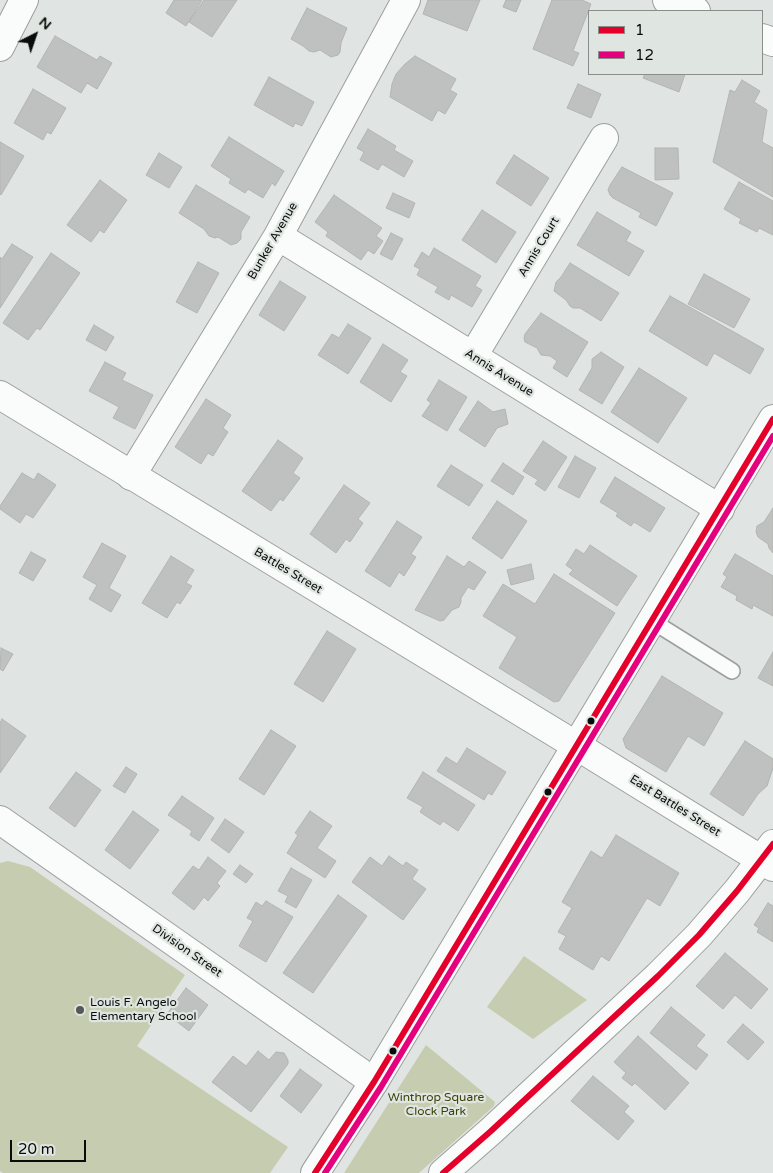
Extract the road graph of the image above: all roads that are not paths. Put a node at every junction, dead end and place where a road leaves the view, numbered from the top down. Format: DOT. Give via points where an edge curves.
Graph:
graph roads {
  1 [pos="24,0"];
  2 [pos="406,0"];
  3 [pos="667,0"];
  4 [pos="693,10"];
  5 [pos="0,47"];
  6 [pos="604,138"];
  7 [pos="278,236"];
  8 [pos="473,356"];
  9 [pos="0,395"];
  10 [pos="773,419"];
  11 [pos="131,476"];
  12 [pos="720,509"];
  13 [pos="652,621"];
  14 [pos="732,671"];
  15 [pos="577,746"];
  16 [pos="0,820"];
  17 [pos="769,857"];
  18 [pos="374,1082"];
  19 [pos="315,1173"];
  20 [pos="443,1173"];
  1 -- 5 [label="street"];
  2 -- 7 [label="street, Bunker Avenue"];
  3 -- 4 [label="street"];
  6 -- 8 [label="street, Annis Court"];
  7 -- 8 [label="street, Annis Avenue"];
  7 -- 11 [label="street, Bunker Avenue"];
  8 -- 12 [label="street, Annis Avenue"];
  9 -- 11 [label="street, Battles Street"];
  10 -- 12 [label="street"];
  11 -- 15 [label="street, Battles Street"];
  12 -- 13 [label="street"];
  13 -- 14 [label="lane"];
  13 -- 15 [label="street"];
  15 -- 17 [label="street, East Battles Street"];
  15 -- 18 [label="street"];
  16 -- 18 [label="street, Division Street"];
  17 -- 20 [label="street" via="658,976"];
  18 -- 19 [label="street"];
}
